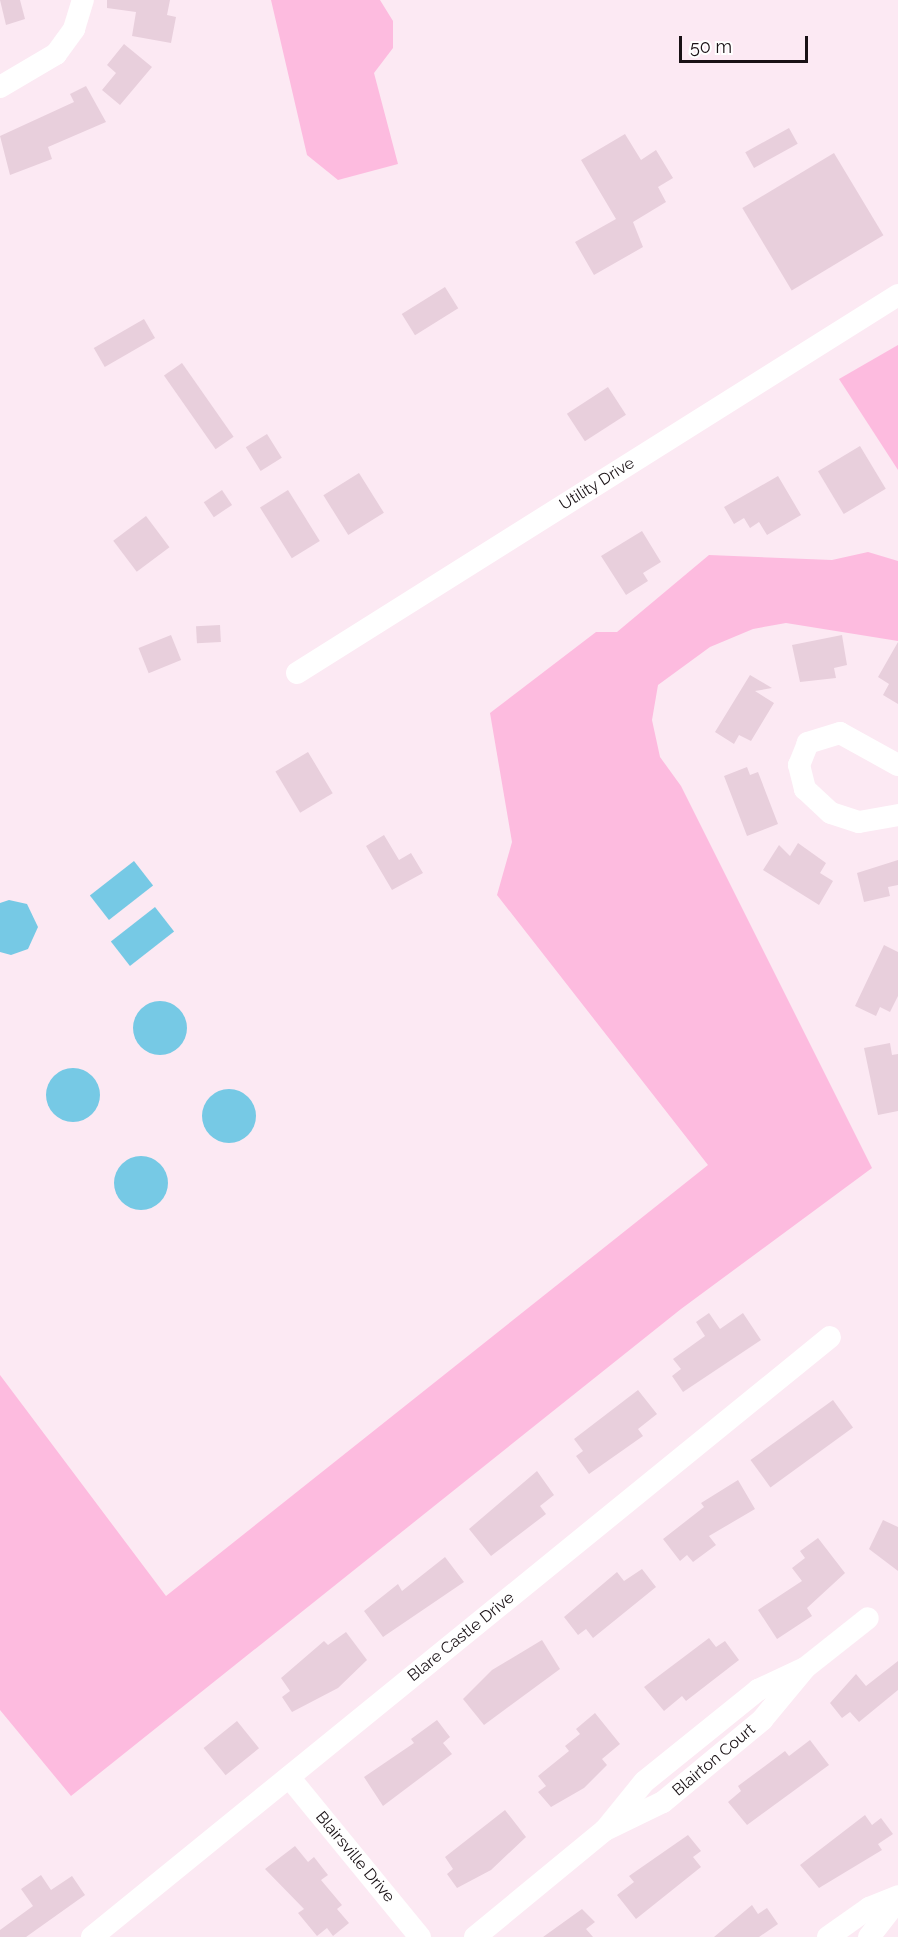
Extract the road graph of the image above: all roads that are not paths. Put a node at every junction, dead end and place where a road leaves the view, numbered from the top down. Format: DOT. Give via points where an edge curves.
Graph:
graph roads {
  1 [pos="83,0"];
  2 [pos="0,87"];
  3 [pos="898,295"];
  4 [pos="297,674"];
  5 [pos="898,765"];
  6 [pos="898,815"];
  7 [pos="830,1337"];
  8 [pos="868,1618"];
  9 [pos="289,1777"];
  10 [pos="898,1898"];
  11 [pos="92,1937"];
  12 [pos="420,1937"];
  13 [pos="475,1937"];
  14 [pos="828,1937"];
  15 [pos="869,1937"];
  1 -- 2 [label="street" via="74,29 56,54"];
  3 -- 4 [label="street, Utility Drive"];
  5 -- 6 [label="street" via="840,733 808,743 799,765 804,789 831,813 859,822"];
  7 -- 9 [label="street, Blare Castle Drive"];
  8 -- 13 [label="street, Blairton Court" via="805,1668 758,1690 653,1774 623,1803 606,1830"];
  9 -- 11 [label="street, Blare Castle Drive"];
  9 -- 12 [label="street, Blairsville Drive"];
  10 -- 14 [label="street" via="869,1908"];
  10 -- 15 [label="street"];
}
